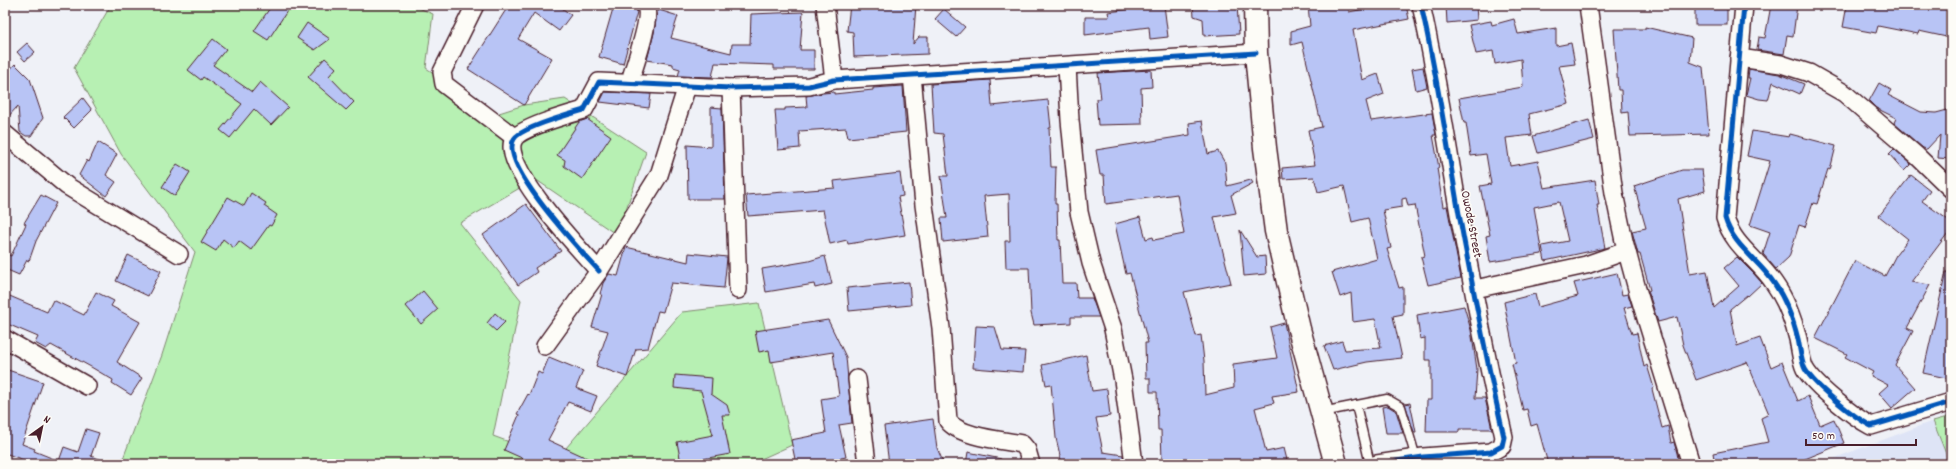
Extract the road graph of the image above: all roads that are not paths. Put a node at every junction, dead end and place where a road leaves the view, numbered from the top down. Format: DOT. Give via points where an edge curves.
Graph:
graph roads {
  1 [pos="475,5"];
  2 [pos="645,5"];
  3 [pos="825,5"];
  4 [pos="1255,5"];
  5 [pos="1421,5"];
  6 [pos="1588,5"];
  7 [pos="1744,5"];
  8 [pos="1256,53"];
  9 [pos="1739,58"];
  10 [pos="1067,66"];
  11 [pos="912,75"];
  12 [pos="834,80"];
  13 [pos="629,84"];
  14 [pos="687,86"];
  15 [pos="731,88"];
  16 [pos="5,134"];
  17 [pos="514,137"];
  18 [pos="1951,189"];
  19 [pos="1626,251"];
  20 [pos="179,254"];
  21 [pos="599,271"];
  22 [pos="1475,289"];
  23 [pos="738,290"];
  24 [pos="5,339"];
  25 [pos="545,346"];
  26 [pos="857,379"];
  27 [pos="87,386"];
  28 [pos="1951,402"];
  29 [pos="1356,405"];
  30 [pos="1322,412"];
  31 [pos="1416,458"];
  32 [pos="866,464"];
  33 [pos="1031,464"];
  34 [pos="1134,464"];
  35 [pos="1336,464"];
  36 [pos="1370,464"];
  37 [pos="1377,464"];
  38 [pos="1691,464"];
  1 -- 17 [label="street" via="447,59 442,72 444,84"];
  2 -- 13 [label="street" via="646,19"];
  3 -- 12 [label="street"];
  4 -- 8 [label="main road"];
  5 -- 22 [label="street, Owode Street"];
  6 -- 19 [label="street" via="1614,193"];
  7 -- 9 [label="street"];
  8 -- 10 [label="street"];
  8 -- 30 [label="main road" via="1276,231"];
  9 -- 18 [label="street" via="1781,64 1809,73 1844,93"];
  9 -- 28 [label="street" via="1725,218 1728,230 1773,281 1784,299 1794,322 1805,368 1849,413 1871,426"];
  10 -- 11 [label="street"];
  10 -- 34 [label="street" via="1079,212 1091,264 1113,328"];
  11 -- 12 [label="street"];
  11 -- 33 [label="street" via="924,204 941,328 948,421 952,427 964,431 1022,444 1027,450"];
  12 -- 15 [label="street" via="809,86"];
  13 -- 14 [label="street"];
  13 -- 17 [label="street" via="599,82 584,110 528,128"];
  14 -- 15 [label="street"];
  14 -- 21 [label="street" via="659,175"];
  15 -- 23 [label="street"];
  16 -- 20 [label="street" via="67,186"];
  17 -- 21 [label="street" via="511,144 512,152 529,187"];
  19 -- 22 [label="street" via="1586,265"];
  19 -- 38 [label="street"];
  21 -- 25 [label="street"];
  22 -- 31 [label="street, Owode Street" via="1490,377 1504,437 1502,446 1491,452"];
  24 -- 27 [label="street"];
  26 -- 32 [label="street"];
  29 -- 30 [label="lane"];
  29 -- 31 [label="lane" via="1387,399 1401,407"];
  29 -- 36 [label="lane"];
  30 -- 35 [label="main road"];
  31 -- 37 [label="street"];
}
